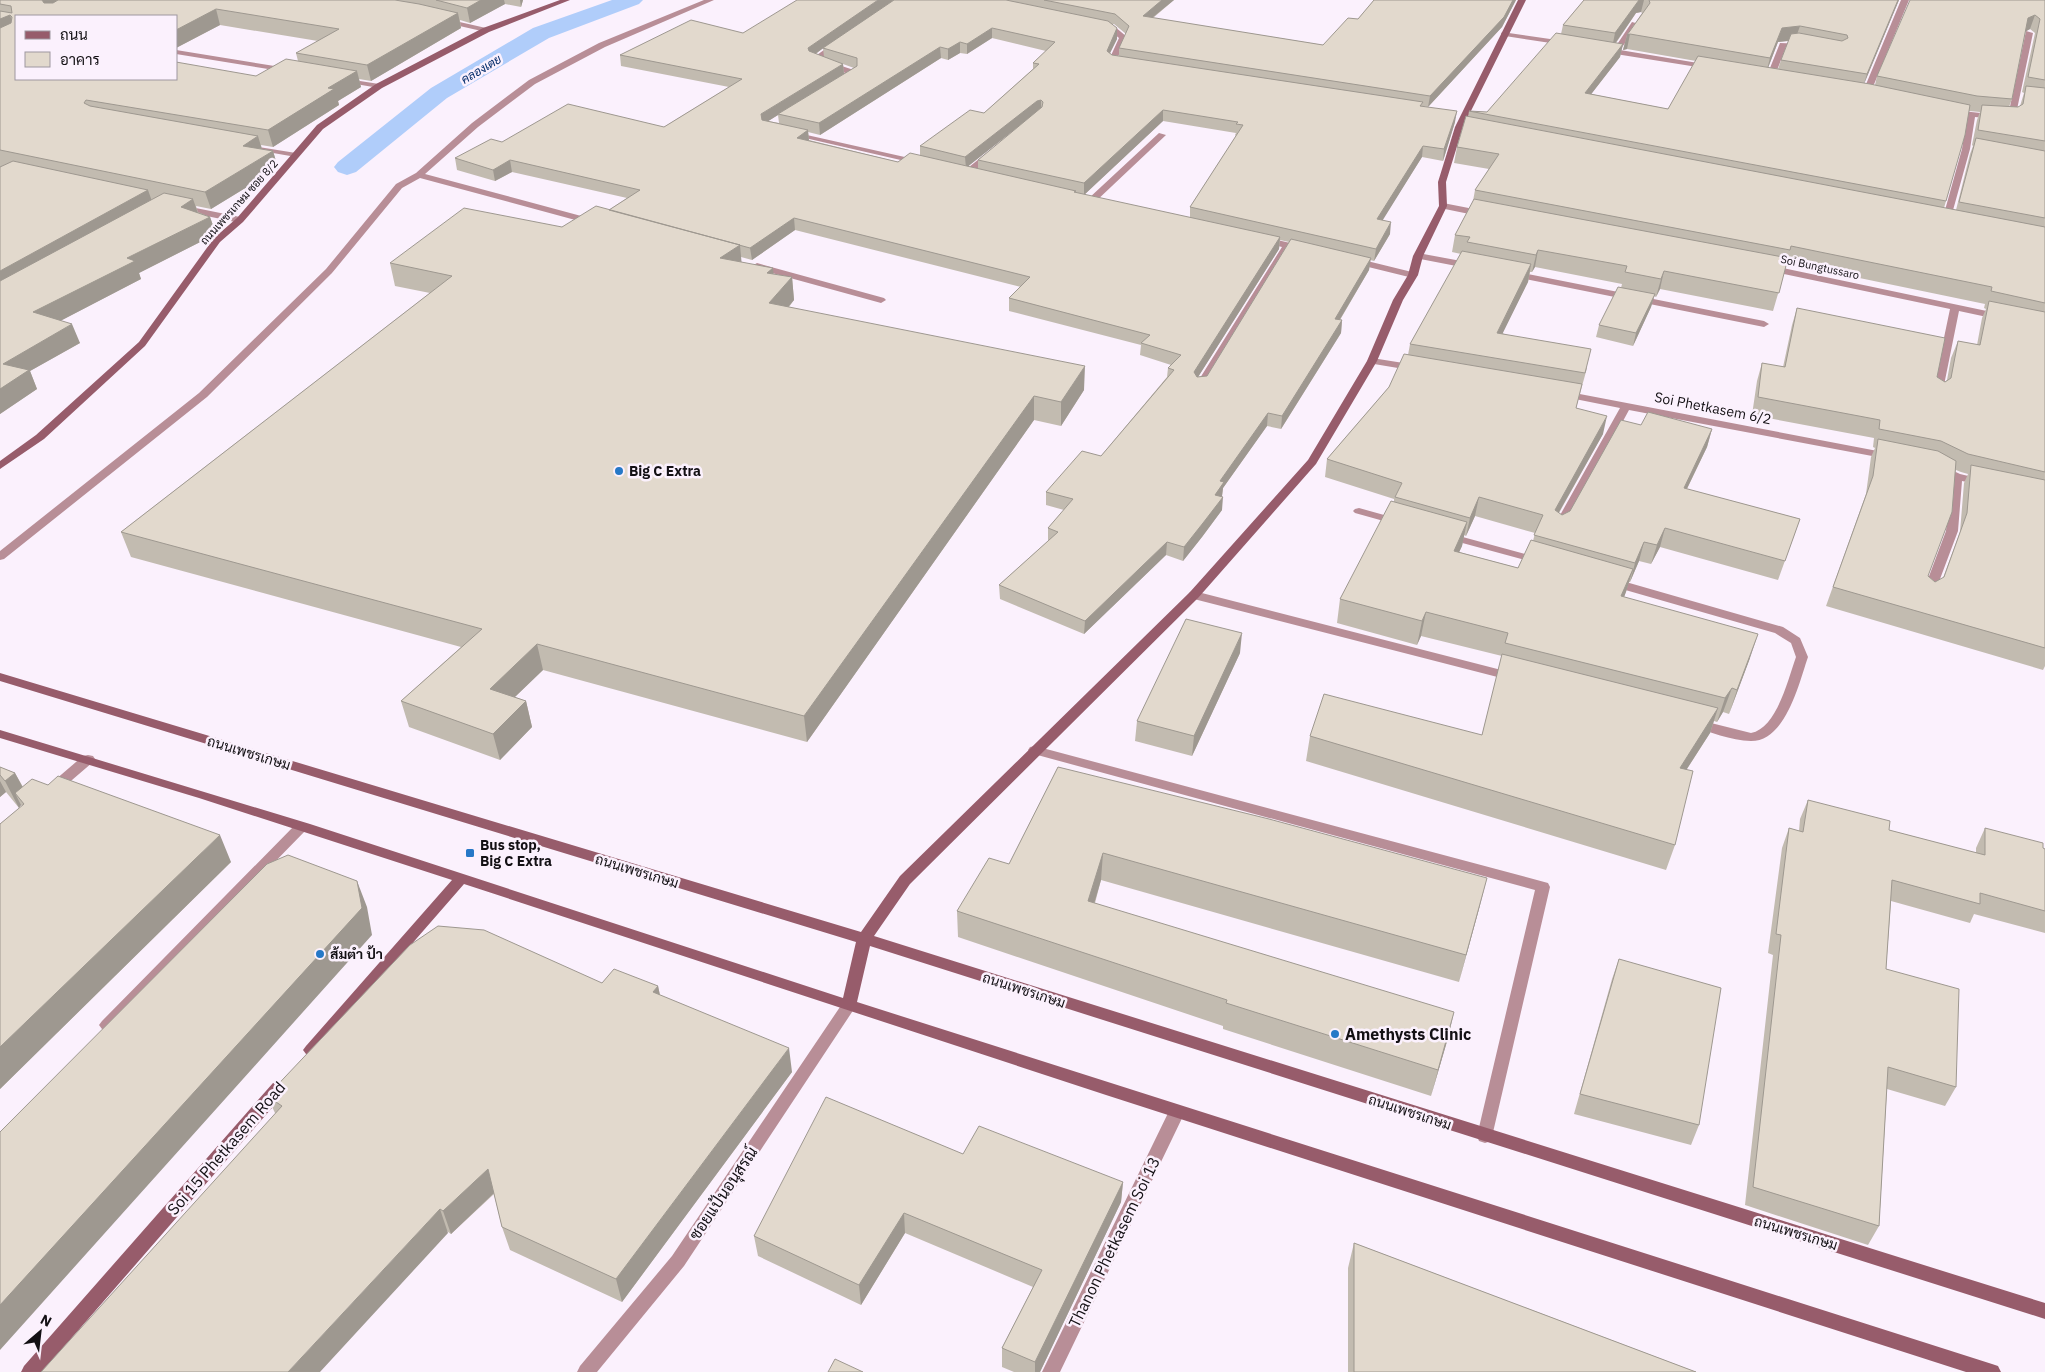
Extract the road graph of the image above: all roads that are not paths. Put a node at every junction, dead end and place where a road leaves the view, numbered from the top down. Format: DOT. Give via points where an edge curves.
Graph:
graph roads {
  1 [pos="566,0"];
  2 [pos="710,0"];
  3 [pos="1522,0"];
  4 [pos="1905,0"];
  5 [pos="1641,16"];
  6 [pos="441,19"];
  7 [pos="1092,24"];
  8 [pos="486,30"];
  9 [pos="2029,33"];
  10 [pos="1505,34"];
  11 [pos="846,38"];
  12 [pos="1570,44"];
  13 [pos="1812,47"];
  14 [pos="1598,48"];
  15 [pos="1616,51"];
  16 [pos="178,52"];
  17 [pos="1132,65"];
  18 [pos="1722,69"];
  19 [pos="292,71"];
  20 [pos="1760,76"];
  21 [pos="1770,78"];
  22 [pos="340,79"];
  23 [pos="1779,79"];
  24 [pos="838,83"];
  25 [pos="379,86"];
  26 [pos="1857,93"];
  27 [pos="1866,94"];
  28 [pos="1876,96"];
  29 [pos="2016,96"];
  30 [pos="2026,98"];
  31 [pos="1942,110"];
  32 [pos="1971,115"];
  33 [pos="787,132"];
  34 [pos="1162,135"];
  35 [pos="249,147"];
  36 [pos="996,150"];
  37 [pos="296,155"];
  38 [pos="929,164"];
  39 [pos="958,171"];
  40 [pos="967,173"];
  41 [pos="420,175"];
  42 [pos="976,175"];
  43 [pos="1081,199"];
  44 [pos="167,205"];
  45 [pos="1442,206"];
  46 [pos="1491,216"];
  47 [pos="1936,219"];
  48 [pos="240,220"];
  49 [pos="602,224"];
  50 [pos="1259,239"];
  51 [pos="1287,246"];
  52 [pos="1316,252"];
  53 [pos="1418,256"];
  54 [pos="1345,259"];
  55 [pos="746,263"];
  56 [pos="1761,266"];
  57 [pos="1484,268"];
  58 [pos="1503,272"];
  59 [pos="1413,275"];
  60 [pos="880,300"];
  61 [pos="1955,307"];
  62 [pos="2009,318"];
  63 [pos="1764,324"];
  64 [pos="1372,361"];
  65 [pos="1428,371"];
  66 [pos="1200,386"];
  67 [pos="1551,392"];
  68 [pos="1937,395"];
  69 [pos="1626,406"];
  70 [pos="1896,457"];
  71 [pos="1934,464"];
  72 [pos="0,466"];
  73 [pos="1957,477"];
  74 [pos="1996,485"];
  75 [pos="1360,511"];
  76 [pos="1407,525"];
  77 [pos="1558,529"];
  78 [pos="1436,532"];
  79 [pos="0,557"];
  80 [pos="1550,564"];
  81 [pos="1598,578"];
  82 [pos="1928,595"];
  83 [pos="1194,596"];
  84 [pos="0,677"];
  85 [pos="1522,679"];
  86 [pos="1686,720"];
  87 [pos="0,734"];
  88 [pos="1035,750"];
  89 [pos="88,760"];
  90 [pos="44,797"];
  91 [pos="301,827"];
  92 [pos="461,879"];
  93 [pos="864,939"];
  94 [pos="849,1005"];
  95 [pos="96,1036"];
  96 [pos="304,1058"];
  97 [pos="291,1074"];
  98 [pos="1177,1112"];
  99 [pos="1486,1136"];
  100 [pos="2045,1311"];
  101 [pos="30,1372"];
  102 [pos="586,1372"];
  103 [pos="1051,1372"];
  104 [pos="1992,1372"];
  1 -- 8 [label="street, ถนนเพชรเกษม ซอย 8/2"];
  2 -- 41 [label="street" via="602,45 532,82 474,125"];
  3 -- 10 [label="street"];
  4 -- 27 [label="street"];
  5 -- 15 [label="street"];
  6 -- 8 [label="street"];
  7 -- 17 [label="street" via="1111,28 1123,37 1112,62"];
  8 -- 25 [label="street, ถนนเพชรเกษม ซอย 8/2"];
  9 -- 29 [label="street"];
  10 -- 12 [label="street"];
  10 -- 45 [label="street" via="1459,115 1464,128 1442,182"];
  11 -- 24 [label="street" via="814,60 854,73"];
  13 -- 21 [label="street" via="1783,45"];
  14 -- 15 [label="street"];
  15 -- 18 [label="street"];
  16 -- 19 [label="street"];
  20 -- 21 [label="street"];
  21 -- 23 [label="street"];
  22 -- 25 [label="street"];
  25 -- 37 [label="street, ถนนเพชรเกษม ซอย 8/2" via="320,127"];
  26 -- 27 [label="street"];
  27 -- 28 [label="street"];
  29 -- 30 [label="street"];
  29 -- 32 [label="street" via="2011,119"];
  31 -- 32 [label="street"];
  32 -- 47 [label="street" via="1970,150 1950,222"];
  33 -- 38 [label="street"];
  34 -- 43 [label="street" via="1096,202"];
  35 -- 37 [label="street"];
  36 -- 40 [label="street"];
  37 -- 48 [label="street, ถนนเพชรเกษม ซอย 8/2"];
  39 -- 40 [label="street"];
  40 -- 42 [label="street"];
  41 -- 49 [label="street"];
  41 -- 79 [label="street" via="399,186 329,271 203,395"];
  44 -- 48 [label="street"];
  45 -- 46 [label="street"];
  45 -- 53 [label="street"];
  48 -- 72 [label="street, ถนนเพชรเกษม ซอย 8/2" via="217,240 142,344 40,437"];
  50 -- 51 [label="street"];
  51 -- 52 [label="street"];
  51 -- 66 [label="street"];
  53 -- 57 [label="street"];
  53 -- 59 [label="street"];
  54 -- 59 [label="street"];
  55 -- 60 [label="street"];
  56 -- 61 [label="street, Soi Bungtussaro"];
  58 -- 63 [label="street"];
  59 -- 64 [label="street" via="1398,300"];
  61 -- 62 [label="street, Soi Bungtussaro"];
  61 -- 68 [label="street"];
  64 -- 65 [label="street"];
  64 -- 83 [label="street" via="1312,462"];
  67 -- 69 [label="street, Soi Phetkasem 6/2"];
  69 -- 70 [label="street, Soi Phetkasem 6/2"];
  69 -- 77 [label="street"];
  71 -- 73 [label="street"];
  73 -- 74 [label="street"];
  73 -- 82 [label="street" via="1952,531"];
  75 -- 76 [label="street"];
  78 -- 80 [label="street"];
  81 -- 86 [label="street" via="1750,620 1780,630 1796,641 1802,657 1779,719 1766,733 1753,738"];
  83 -- 85 [label="street"];
  83 -- 88 [label="street"];
  84 -- 93 [label="street, ถนนเพชรเกษม"];
  87 -- 89 [label="street"];
  88 -- 93 [label="street" via="905,880"];
  88 -- 99 [label="street" via="1543,887"];
  89 -- 90 [label="street"];
  89 -- 91 [label="street"];
  91 -- 92 [label="street"];
  91 -- 95 [label="street"];
  92 -- 94 [label="street"];
  92 -- 96 [label="street"];
  93 -- 94 [label="street"];
  93 -- 99 [label="street, ถนนเพชรเกษม"];
  94 -- 98 [label="street"];
  94 -- 102 [label="street, ซอยแป้นอนุสรณ์" via="678,1261"];
  97 -- 101 [label="street, Soi 15 Phetkasem Road"];
  98 -- 103 [label="street, Thanon Phetkasem Soi 13"];
  98 -- 104 [label="street"];
  99 -- 100 [label="street, ถนนเพชรเกษม"];
}
